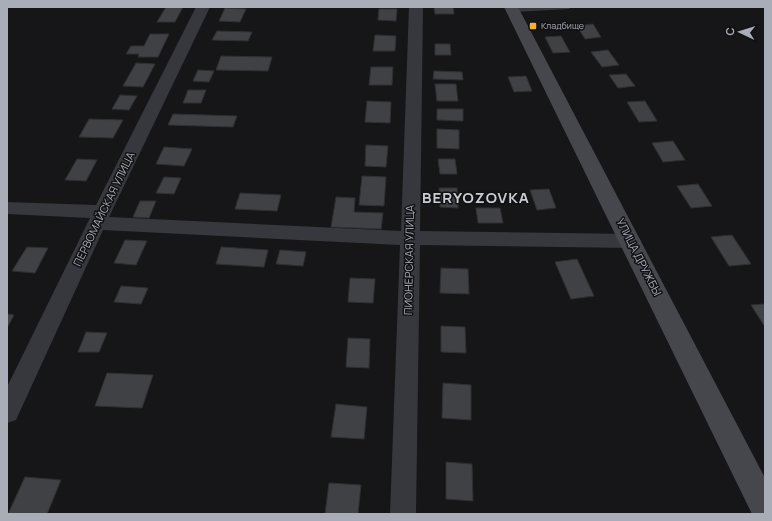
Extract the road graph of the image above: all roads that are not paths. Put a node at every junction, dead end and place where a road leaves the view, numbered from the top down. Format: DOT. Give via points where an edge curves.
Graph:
graph roads {
  1 [pos="203,7"];
  2 [pos="416,7"];
  3 [pos="569,7"];
  4 [pos="512,9"];
  5 [pos="7,208"];
  6 [pos="100,218"];
  7 [pos="410,238"];
  8 [pos="631,241"];
  9 [pos="7,412"];
  10 [pos="765,508"];
  11 [pos="403,514"];
  1 -- 6 [label="street, ПЕРВОМАЙСКАЯ УЛИЦА"];
  2 -- 7 [label="street, ПИОНЕРСКАЯ УЛИЦА"];
  3 -- 4 [label="lane"];
  4 -- 8 [label="main road, УЛИЦА ДРУЖБЫ"];
  5 -- 6 [label="street"];
  6 -- 7 [label="street"];
  6 -- 9 [label="street, ПЕРВОМАЙСКАЯ УЛИЦА"];
  7 -- 8 [label="street"];
  7 -- 11 [label="street, ПИОНЕРСКАЯ УЛИЦА"];
  8 -- 10 [label="main road, УЛИЦА ДРУЖБЫ"];
}
